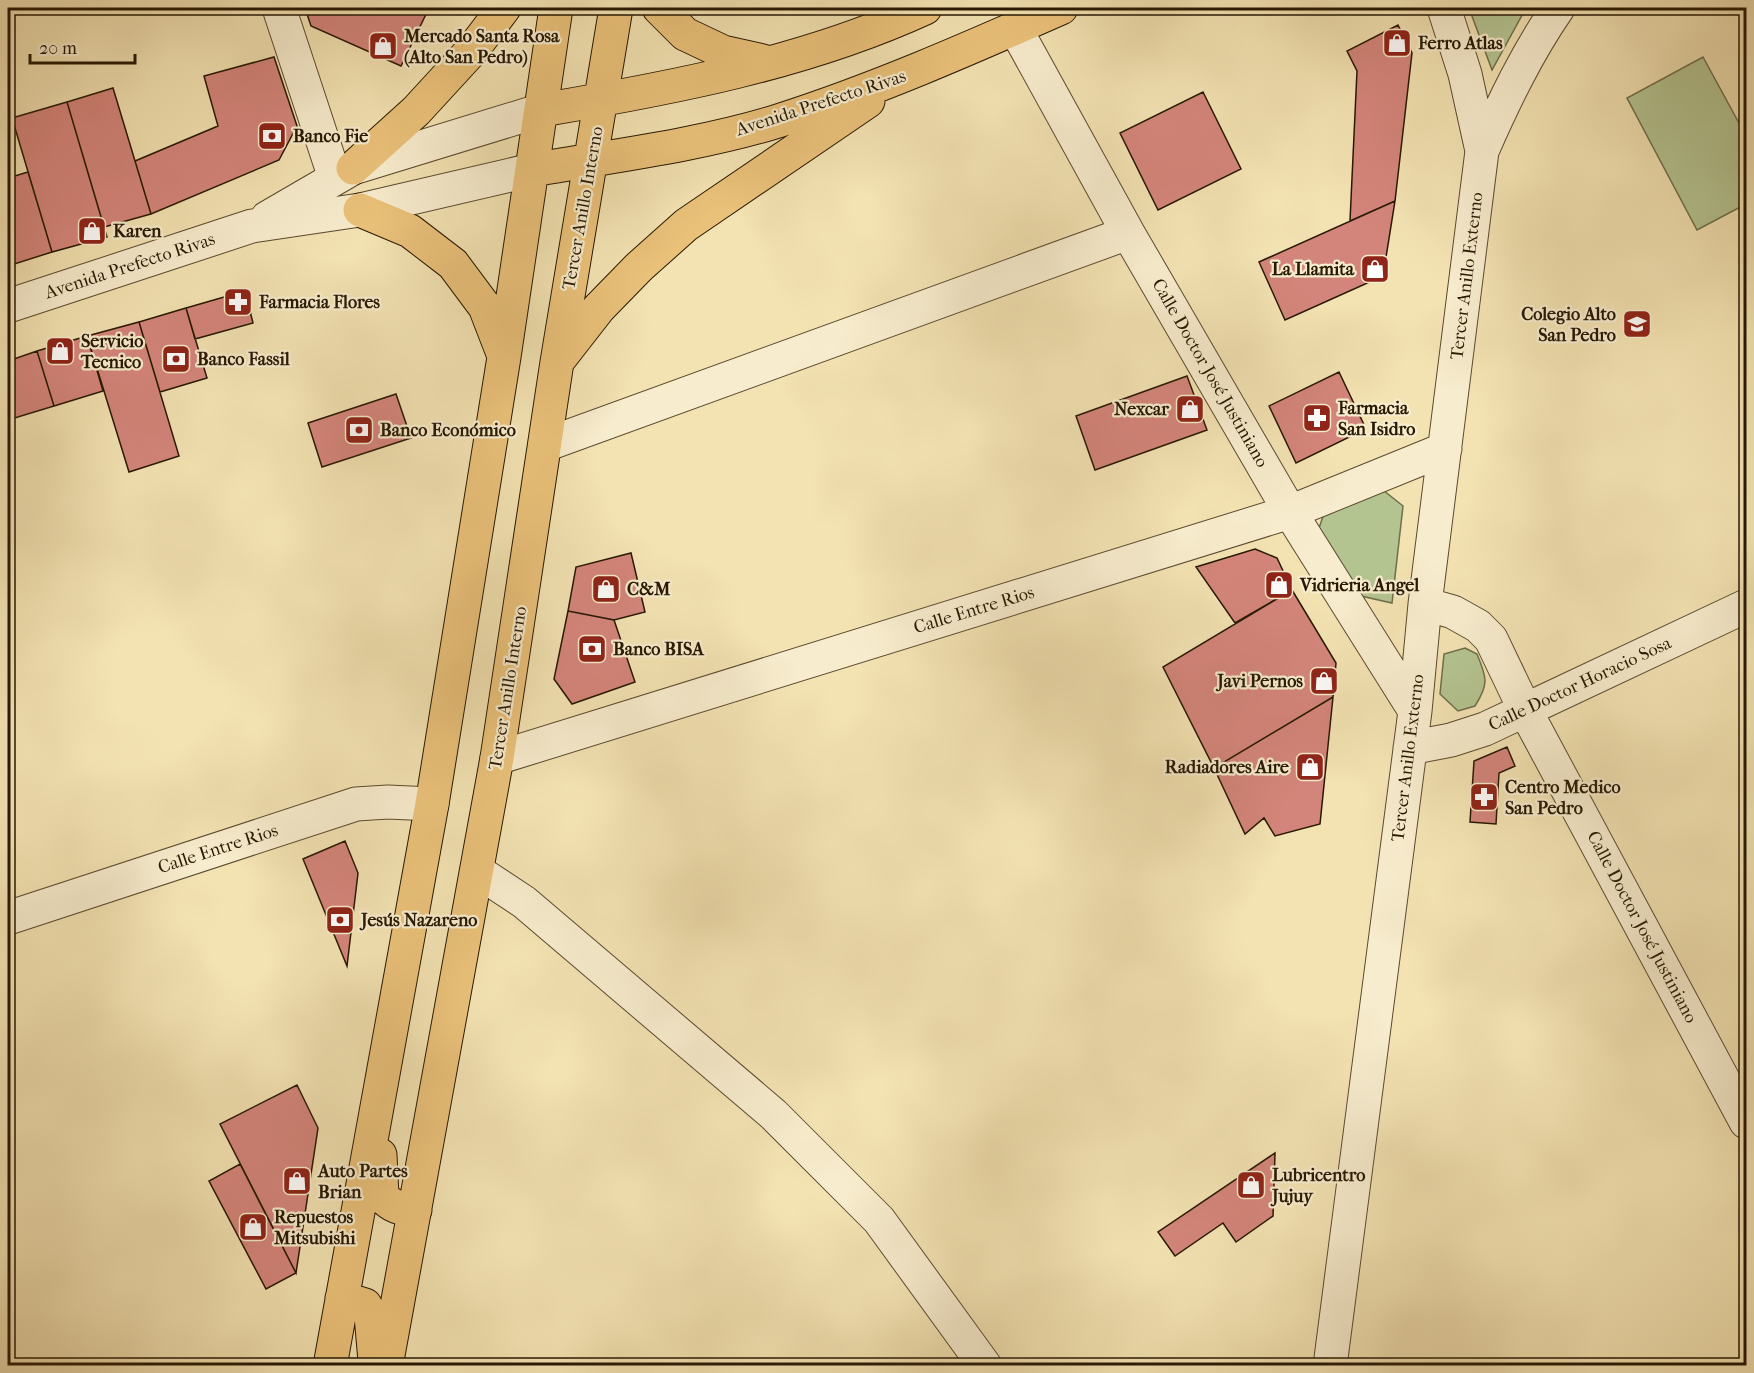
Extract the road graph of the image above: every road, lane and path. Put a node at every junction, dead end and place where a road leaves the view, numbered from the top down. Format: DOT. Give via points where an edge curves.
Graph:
graph roads {
  1 [pos="279,8"];
  2 [pos="504,8"];
  3 [pos="556,8"];
  4 [pos="616,8"];
  5 [pos="659,8"];
  6 [pos="925,8"];
  7 [pos="1061,8"];
  8 [pos="1444,8"];
  9 [pos="1558,8"];
  10 [pos="1015,28"];
  11 [pos="770,63"];
  12 [pos="906,75"];
  13 [pos="602,100"];
  14 [pos="542,110"];
  15 [pos="1482,151"];
  16 [pos="590,160"];
  17 [pos="532,170"];
  18 [pos="344,173"];
  19 [pos="360,210"];
  20 [pos="252,226"];
  21 [pos="1128,233"];
  22 [pos="8,306"];
  23 [pos="504,357"];
  24 [pos="557,362"];
  25 [pos="545,445"];
  26 [pos="1445,449"];
  27 [pos="1290,512"];
  28 [pos="1425,604"];
  29 [pos="1746,606"];
  30 [pos="1526,710"];
  31 [pos="1415,711"];
  32 [pos="1410,748"];
  33 [pos="497,758"];
  34 [pos="432,804"];
  35 [pos="477,872"];
  36 [pos="8,918"];
  37 [pos="378,1105"];
  38 [pos="1746,1122"];
  39 [pos="415,1210"];
  40 [pos="342,1298"];
  41 [pos="330,1365"];
  42 [pos="375,1365"];
  43 [pos="386,1365"];
  44 [pos="985,1365"];
  45 [pos="1330,1365"];
  1 -- 18 [label="street"];
  2 -- 18 [label="main road" via="416,111"];
  3 -- 14 [label="main road"];
  4 -- 13 [label="main road, Tercer Anillo Interno"];
  5 -- 11 [label="main road" via="685,34 723,52"];
  6 -- 11 [label="main road, Avenida Prefecto Rivas" via="883,27"];
  7 -- 10 [label="main road, Avenida Prefecto Rivas"];
  8 -- 15 [label="street, Tercer Anillo Externo" via="1465,74"];
  9 -- 15 [label="street, Tercer Anillo Externo" via="1508,93"];
  10 -- 12 [label="main road, Avenida Prefecto Rivas"];
  10 -- 21 [label="street, Calle Doctor José Justiniano"];
  11 -- 13 [label="main road, Avenida Prefecto Rivas"];
  12 -- 16 [label="main road, Avenida Prefecto Rivas" via="776,122"];
  12 -- 24 [label="main road" via="686,225 600,308"];
  13 -- 14 [label="main road, Avenida Prefecto Rivas"];
  13 -- 16 [label="main road, Tercer Anillo Interno"];
  14 -- 17 [label="main road"];
  14 -- 18 [label="street, Avenida Prefecto Rivas"];
  15 -- 26 [label="street, Tercer Anillo Externo"];
  16 -- 17 [label="main road, Avenida Prefecto Rivas"];
  16 -- 24 [label="main road, Tercer Anillo Interno"];
  17 -- 19 [label="street, Avenida Prefecto Rivas"];
  17 -- 23 [label="main road"];
  18 -- 20 [label="street, Avenida Prefecto Rivas"];
  19 -- 20 [label="street, Avenida Prefecto Rivas"];
  19 -- 23 [label="main road" via="410,231 453,264 485,307"];
  20 -- 22 [label="street, Avenida Prefecto Rivas"];
  21 -- 25 [label="street"];
  21 -- 27 [label="street, Calle Doctor José Justiniano"];
  23 -- 34 [label="main road"];
  24 -- 25 [label="main road, Tercer Anillo Interno"];
  25 -- 33 [label="main road, Tercer Anillo Interno"];
  26 -- 27 [label="street, Calle Entre Rios"];
  26 -- 28 [label="street, Tercer Anillo Externo"];
  27 -- 31 [label="street, Calle Doctor José Justiniano"];
  27 -- 33 [label="street, Calle Entre Rios"];
  28 -- 30 [label="street, Calle Doctor José Justiniano" via="1453,612 1478,626 1491,639"];
  28 -- 31 [label="street, Tercer Anillo Externo"];
  29 -- 30 [label="street, Calle Doctor Horacio Sosa"];
  30 -- 32 [label="street, Calle Doctor Horacio Sosa" via="1485,729"];
  30 -- 38 [label="street, Calle Doctor José Justiniano"];
  31 -- 32 [label="street, Tercer Anillo Externo"];
  32 -- 45 [label="street, Tercer Anillo Externo"];
  33 -- 35 [label="main road, Tercer Anillo Interno"];
  34 -- 36 [label="street, Calle Entre Rios" via="356,804"];
  34 -- 37 [label="main road"];
  35 -- 39 [label="main road, Tercer Anillo Interno"];
  35 -- 44 [label="street" via="524,902 772,1114 879,1220"];
  37 -- 39 [label="main road" via="382,1196 400,1209"];
  37 -- 40 [label="main road"];
  39 -- 43 [label="main road, Tercer Anillo Interno"];
  40 -- 41 [label="main road"];
  40 -- 42 [label="main road" via="365,1305 371,1315"];
}
